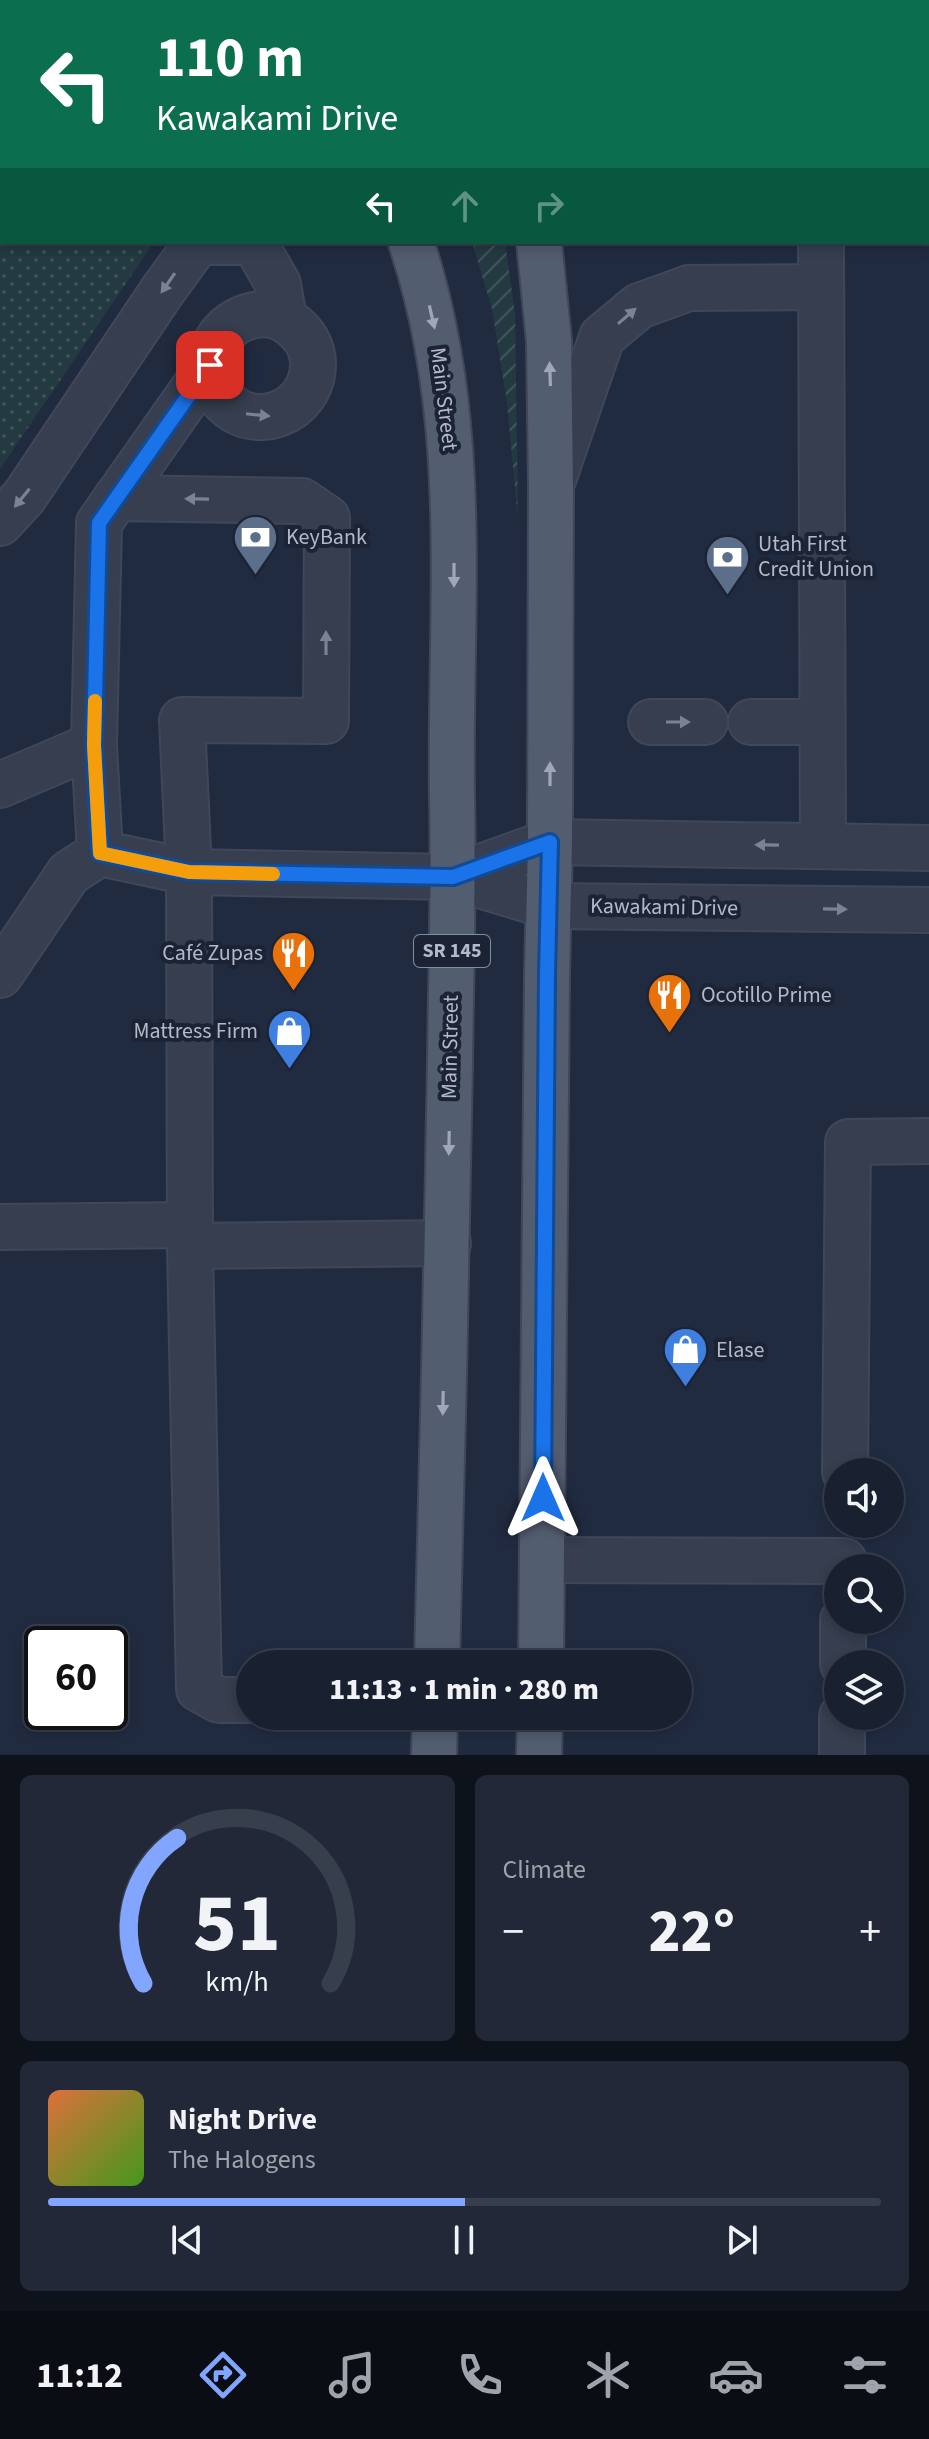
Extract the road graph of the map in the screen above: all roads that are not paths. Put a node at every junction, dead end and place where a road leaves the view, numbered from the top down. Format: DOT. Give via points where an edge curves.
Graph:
graph roads {
  1 [pos="197,244"];
  2 [pos="255,244"];
  3 [pos="412,244"];
  4 [pos="539,244"];
  5 [pos="821,244"];
  6 [pos="821,287"];
  7 [pos="284,319"];
  8 [pos="210,365"];
  9 [pos="551,486"];
  10 [pos="116,498"];
  11 [pos="0,523"];
  12 [pos="651,722"];
  13 [pos="705,722"];
  14 [pos="751,722"];
  15 [pos="822,722"];
  16 [pos="94,745"];
  17 [pos="0,785"];
  18 [pos="550,842"];
  19 [pos="823,846"];
  20 [pos="929,848"];
  21 [pos="100,853"];
  22 [pos="189,872"];
  23 [pos="453,877"];
  24 [pos="549,906"];
  25 [pos="929,910"];
  26 [pos="0,975"];
  27 [pos="929,1141"];
  28 [pos="0,1227"];
  29 [pos="190,1235"];
  30 [pos="448,1243"];
  31 [pos="845,1458"];
  32 [pos="844,1551"];
  33 [pos="543,1560"];
  34 [pos="437,1650"];
  35 [pos="541,1650"];
  36 [pos="236,1700"];
  37 [pos="435,1730"];
  38 [pos="540,1730"];
  39 [pos="842,1730"];
  40 [pos="434,1755"];
  41 [pos="539,1755"];
  42 [pos="842,1755"];
  1 -- 11 [label="street, one-way" via="24,497"];
  7 -- 2 [label="street, one-way" via="278,284"];
  3 -- 23 [label="main road, Main Street / SR 145, one-way" via="436,331 451,440"];
  9 -- 4 [label="main road, one-way" via="549,341"];
  5 -- 6 [label="street"];
  9 -- 6 [label="street, one-way" via="602,337 639,306 689,288"];
  6 -- 15 [label="street"];
  7 -- 8 [label="street" via="268,314 235,321 213,348"];
  8 -- 7 [label="street, one-way" via="220,398 234,409 267,418 283,413 297,404 313,375 308,342"];
  8 -- 10 [label="street"];
  18 -- 9 [label="main road, one-way"];
  10 -- 16 [label="street" via="99,523"];
  22 -- 10 [label="street, one-way" via="182,720 326,721 327,518 302,501"];
  12 -- 13 [label="street, one-way"];
  14 -- 15 [label="street"];
  15 -- 19 [label="street"];
  16 -- 17 [label="street"];
  16 -- 21 [label="street"];
  19 -- 18 [label="street, one-way"];
  18 -- 23 [label="street"];
  18 -- 24 [label="main road"];
  19 -- 20 [label="street"];
  21 -- 22 [label="street"];
  21 -- 26 [label="street" via="69,873"];
  22 -- 23 [label="street"];
  22 -- 29 [label="street"];
  23 -- 24 [label="street, Kawakami Drive"];
  23 -- 30 [label="main road, Main Street / SR 145, one-way"];
  24 -- 25 [label="street, Kawakami Drive, one-way"];
  24 -- 33 [label="main road"];
  27 -- 31 [label="street" via="848,1142"];
  28 -- 29 [label="street"];
  29 -- 30 [label="street"];
  29 -- 36 [label="street" via="199,1689 219,1700"];
  30 -- 34 [label="main road, Main Street / SR 145, one-way"];
  32 -- 33 [label="street"];
  33 -- 35 [label="main road"];
  37 -- 40 [label="main road"];
  38 -- 41 [label="main road"];
  39 -- 42 [label="street"];
}
